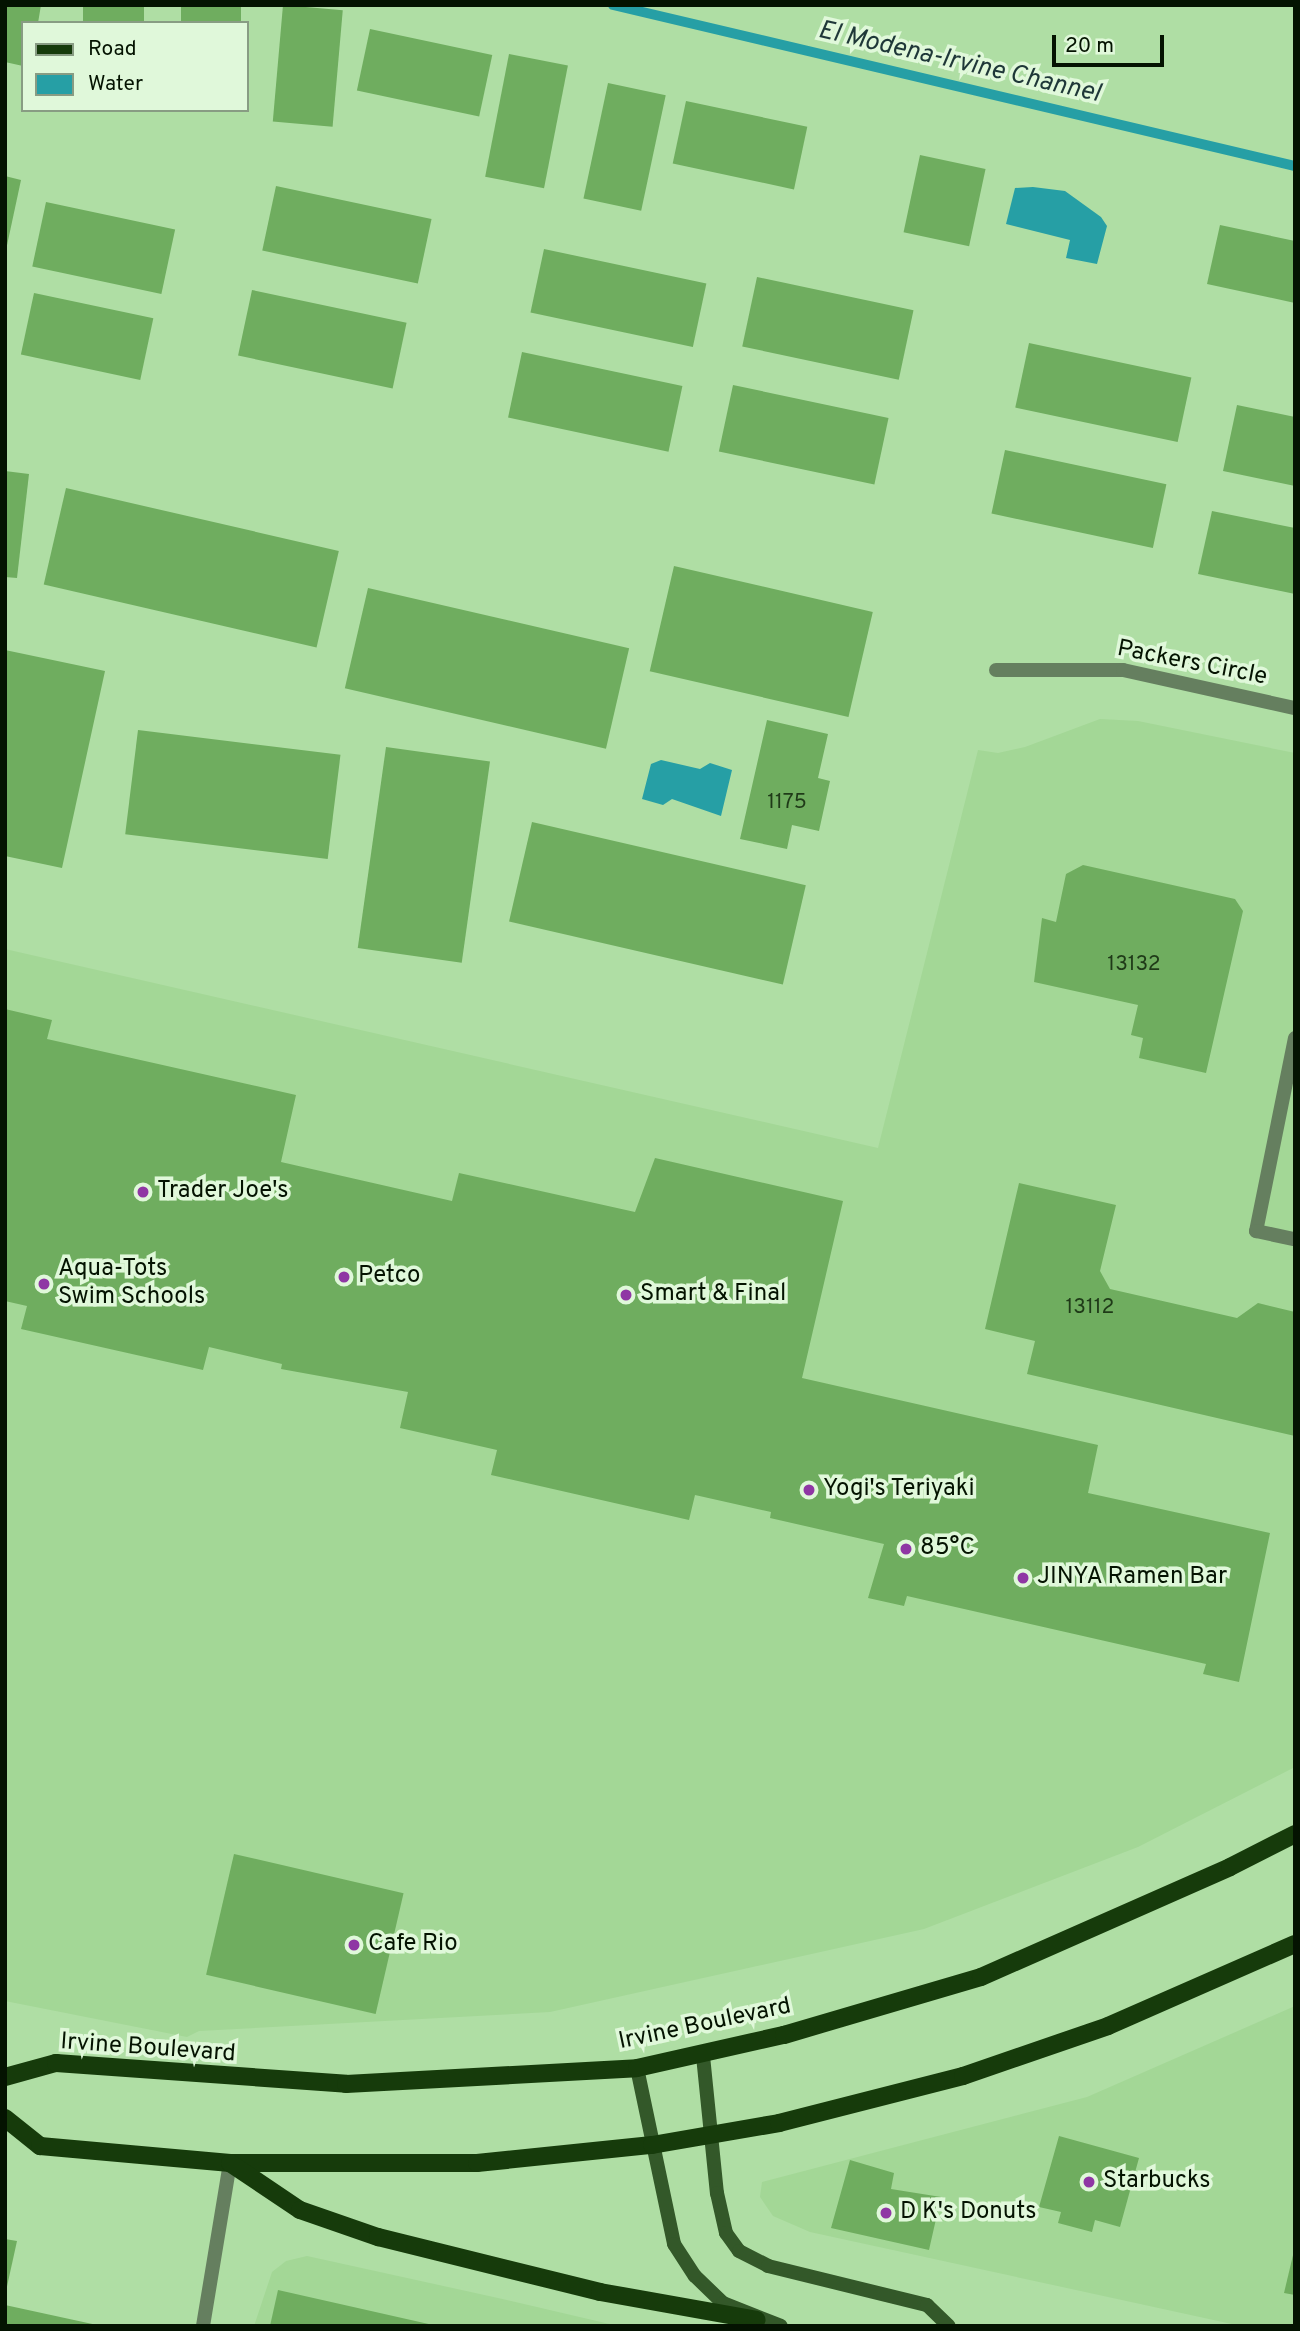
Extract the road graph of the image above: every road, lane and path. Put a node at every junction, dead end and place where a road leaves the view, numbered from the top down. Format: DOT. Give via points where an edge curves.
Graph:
graph roads {
  1 [pos="996,670"];
  2 [pos="1295,708"];
  3 [pos="1295,1038"];
  4 [pos="1295,1239"];
  5 [pos="1295,1834"];
  6 [pos="1295,1944"];
  7 [pos="703,2056"];
  8 [pos="637,2068"];
  9 [pos="5,2077"];
  10 [pos="5,2118"];
  11 [pos="709,2136"];
  12 [pos="652,2145"];
  13 [pos="230,2163"];
  14 [pos="757,2320"];
  15 [pos="203,2326"];
  16 [pos="780,2326"];
  17 [pos="949,2326"];
  1 -- 2 [label="street, Packers Circle" via="1123,670"];
  3 -- 4 [label="street" via="1256,1231"];
  5 -- 7 [label="main road, Irvine Boulevard" via="981,1977"];
  6 -- 11 [label="main road" via="1108,2026 963,2076"];
  7 -- 8 [label="main road, Irvine Boulevard"];
  7 -- 11 [label="main road"];
  8 -- 9 [label="main road, Irvine Boulevard" via="345,2084 56,2063"];
  8 -- 12 [label="main road"];
  10 -- 13 [label="main road" via="40,2146"];
  11 -- 12 [label="main road"];
  11 -- 17 [label="main road" via="726,2233 739,2251 768,2266 927,2305"];
  12 -- 13 [label="main road" via="477,2163"];
  12 -- 14 [label="main road" via="674,2245 695,2276 723,2303"];
  13 -- 14 [label="main road" via="300,2210 379,2237 600,2292"];
  13 -- 15 [label="street"];
  14 -- 16 [label="main road"];
}
